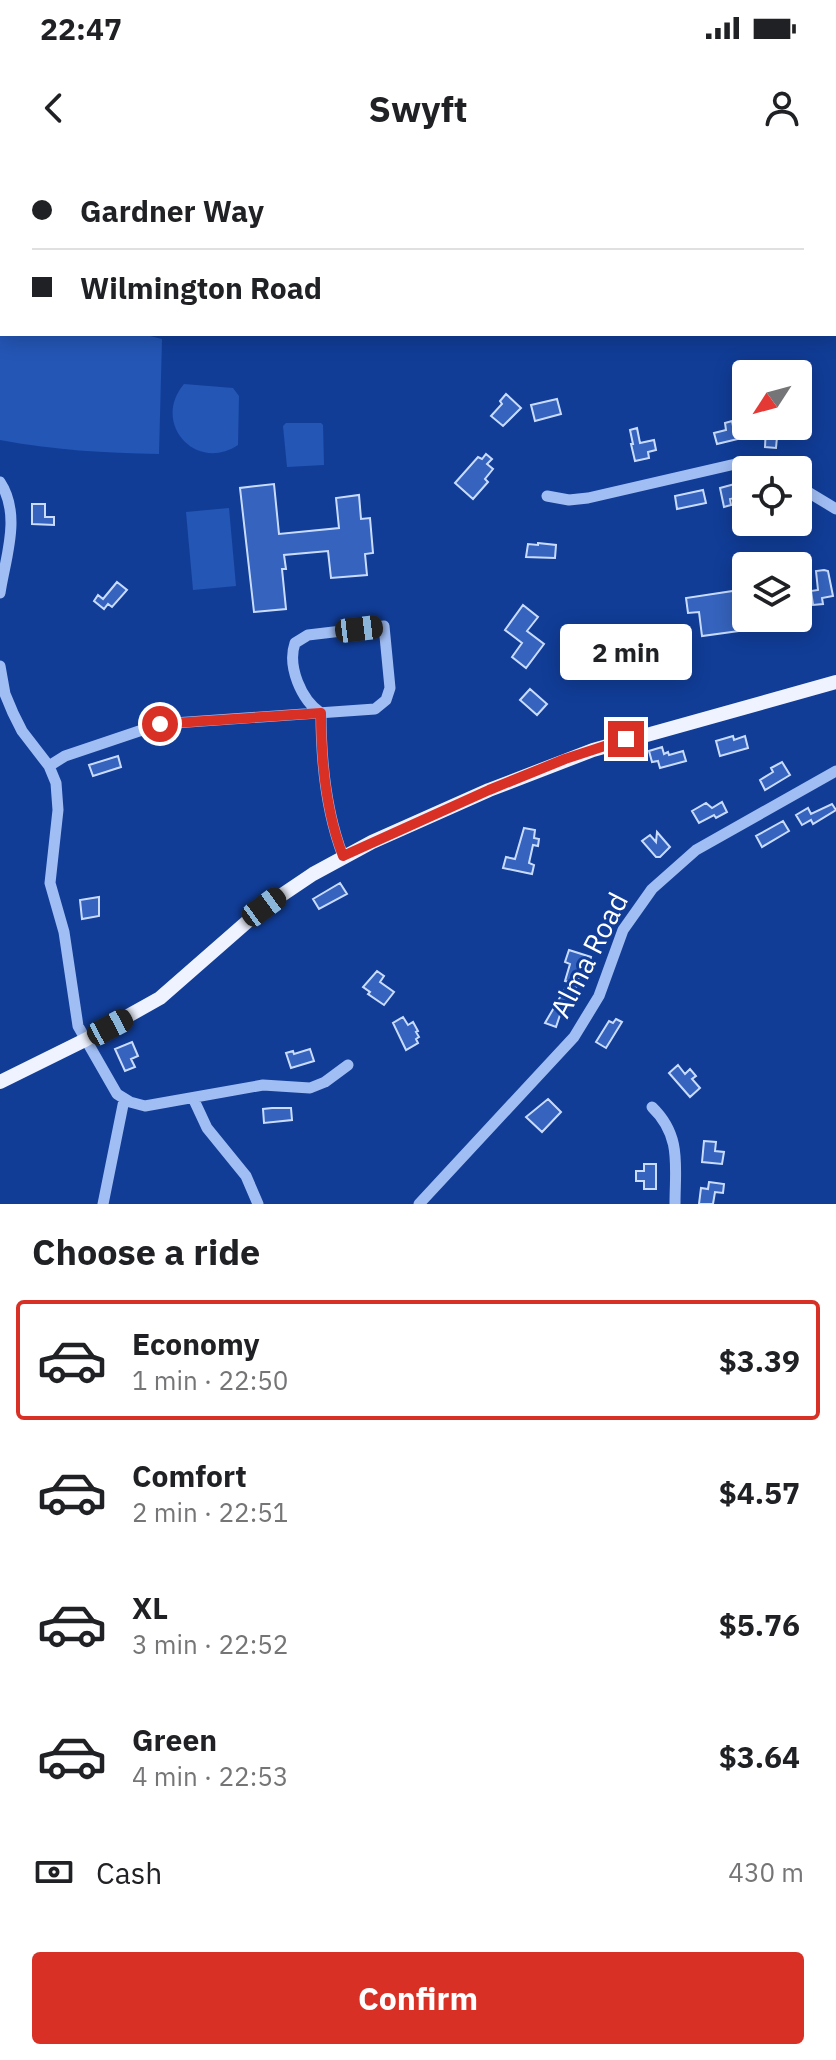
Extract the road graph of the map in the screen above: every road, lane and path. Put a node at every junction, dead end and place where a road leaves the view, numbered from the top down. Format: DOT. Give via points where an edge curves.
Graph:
graph roads {
  1 [pos="732,465"];
  2 [pos="0,482"];
  3 [pos="812,494"];
  4 [pos="547,496"];
  5 [pos="836,509"];
  6 [pos="0,593"];
  7 [pos="0,666"];
  8 [pos="836,682"];
  9 [pos="321,713"];
  10 [pos="49,766"];
  11 [pos="836,771"];
  12 [pos="343,856"];
  13 [pos="85,1040"];
  14 [pos="348,1065"];
  15 [pos="0,1082"];
  16 [pos="193,1098"];
  17 [pos="124,1100"];
  18 [pos="652,1107"];
  19 [pos="103,1204"];
  20 [pos="258,1204"];
  21 [pos="419,1204"];
  22 [pos="675,1204"];
  1 -- 4 [label="street" via="588,498"];
  2 -- 6 [label="street" via="11,525"];
  3 -- 5 [label="street"];
  7 -- 10 [label="street" via="13,713"];
  8 -- 12 [label="main road" via="565,759"];
  9 -- 9 [label="street" via="375,709 386,700 390,688 384,626 308,635 295,643 299,684"];
  9 -- 10 [label="street" via="160,724"];
  9 -- 12 [label="street" via="326,785"];
  10 -- 13 [label="street" via="58,803 50,883 66,943 76,1020"];
  11 -- 21 [label="street, Alma Road" via="696,850 652,889 623,930 583,1025"];
  12 -- 13 [label="main road" via="264,907 160,998"];
  13 -- 15 [label="main road"];
  13 -- 17 [label="street"];
  14 -- 16 [label="street" via="310,1088 263,1085"];
  16 -- 17 [label="street" via="145,1106"];
  16 -- 20 [label="street" via="207,1128 246,1176"];
  17 -- 19 [label="street"];
  18 -- 22 [label="street" via="673,1138"];
}
